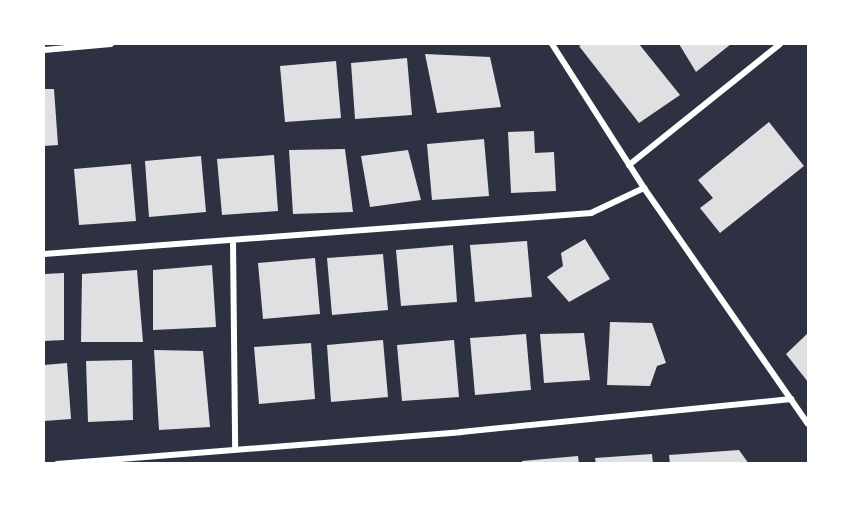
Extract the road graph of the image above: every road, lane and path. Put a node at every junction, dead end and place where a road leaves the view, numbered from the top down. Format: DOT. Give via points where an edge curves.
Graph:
graph roads {
  1 [pos="111,44"];
  2 [pos="552,44"];
  3 [pos="780,44"];
  4 [pos="44,50"];
  5 [pos="629,165"];
  6 [pos="644,188"];
  7 [pos="233,241"];
  8 [pos="44,254"];
  9 [pos="791,399"];
  10 [pos="808,424"];
  11 [pos="235,448"];
  12 [pos="57,464"];
  1 -- 4 [label="street"];
  2 -- 5 [label="street"];
  3 -- 5 [label="street"];
  5 -- 6 [label="street"];
  6 -- 7 [label="street" via="591,213"];
  6 -- 9 [label="street"];
  7 -- 8 [label="street"];
  7 -- 11 [label="street"];
  9 -- 10 [label="street"];
  9 -- 11 [label="street" via="460,432"];
  11 -- 12 [label="street"];
}
